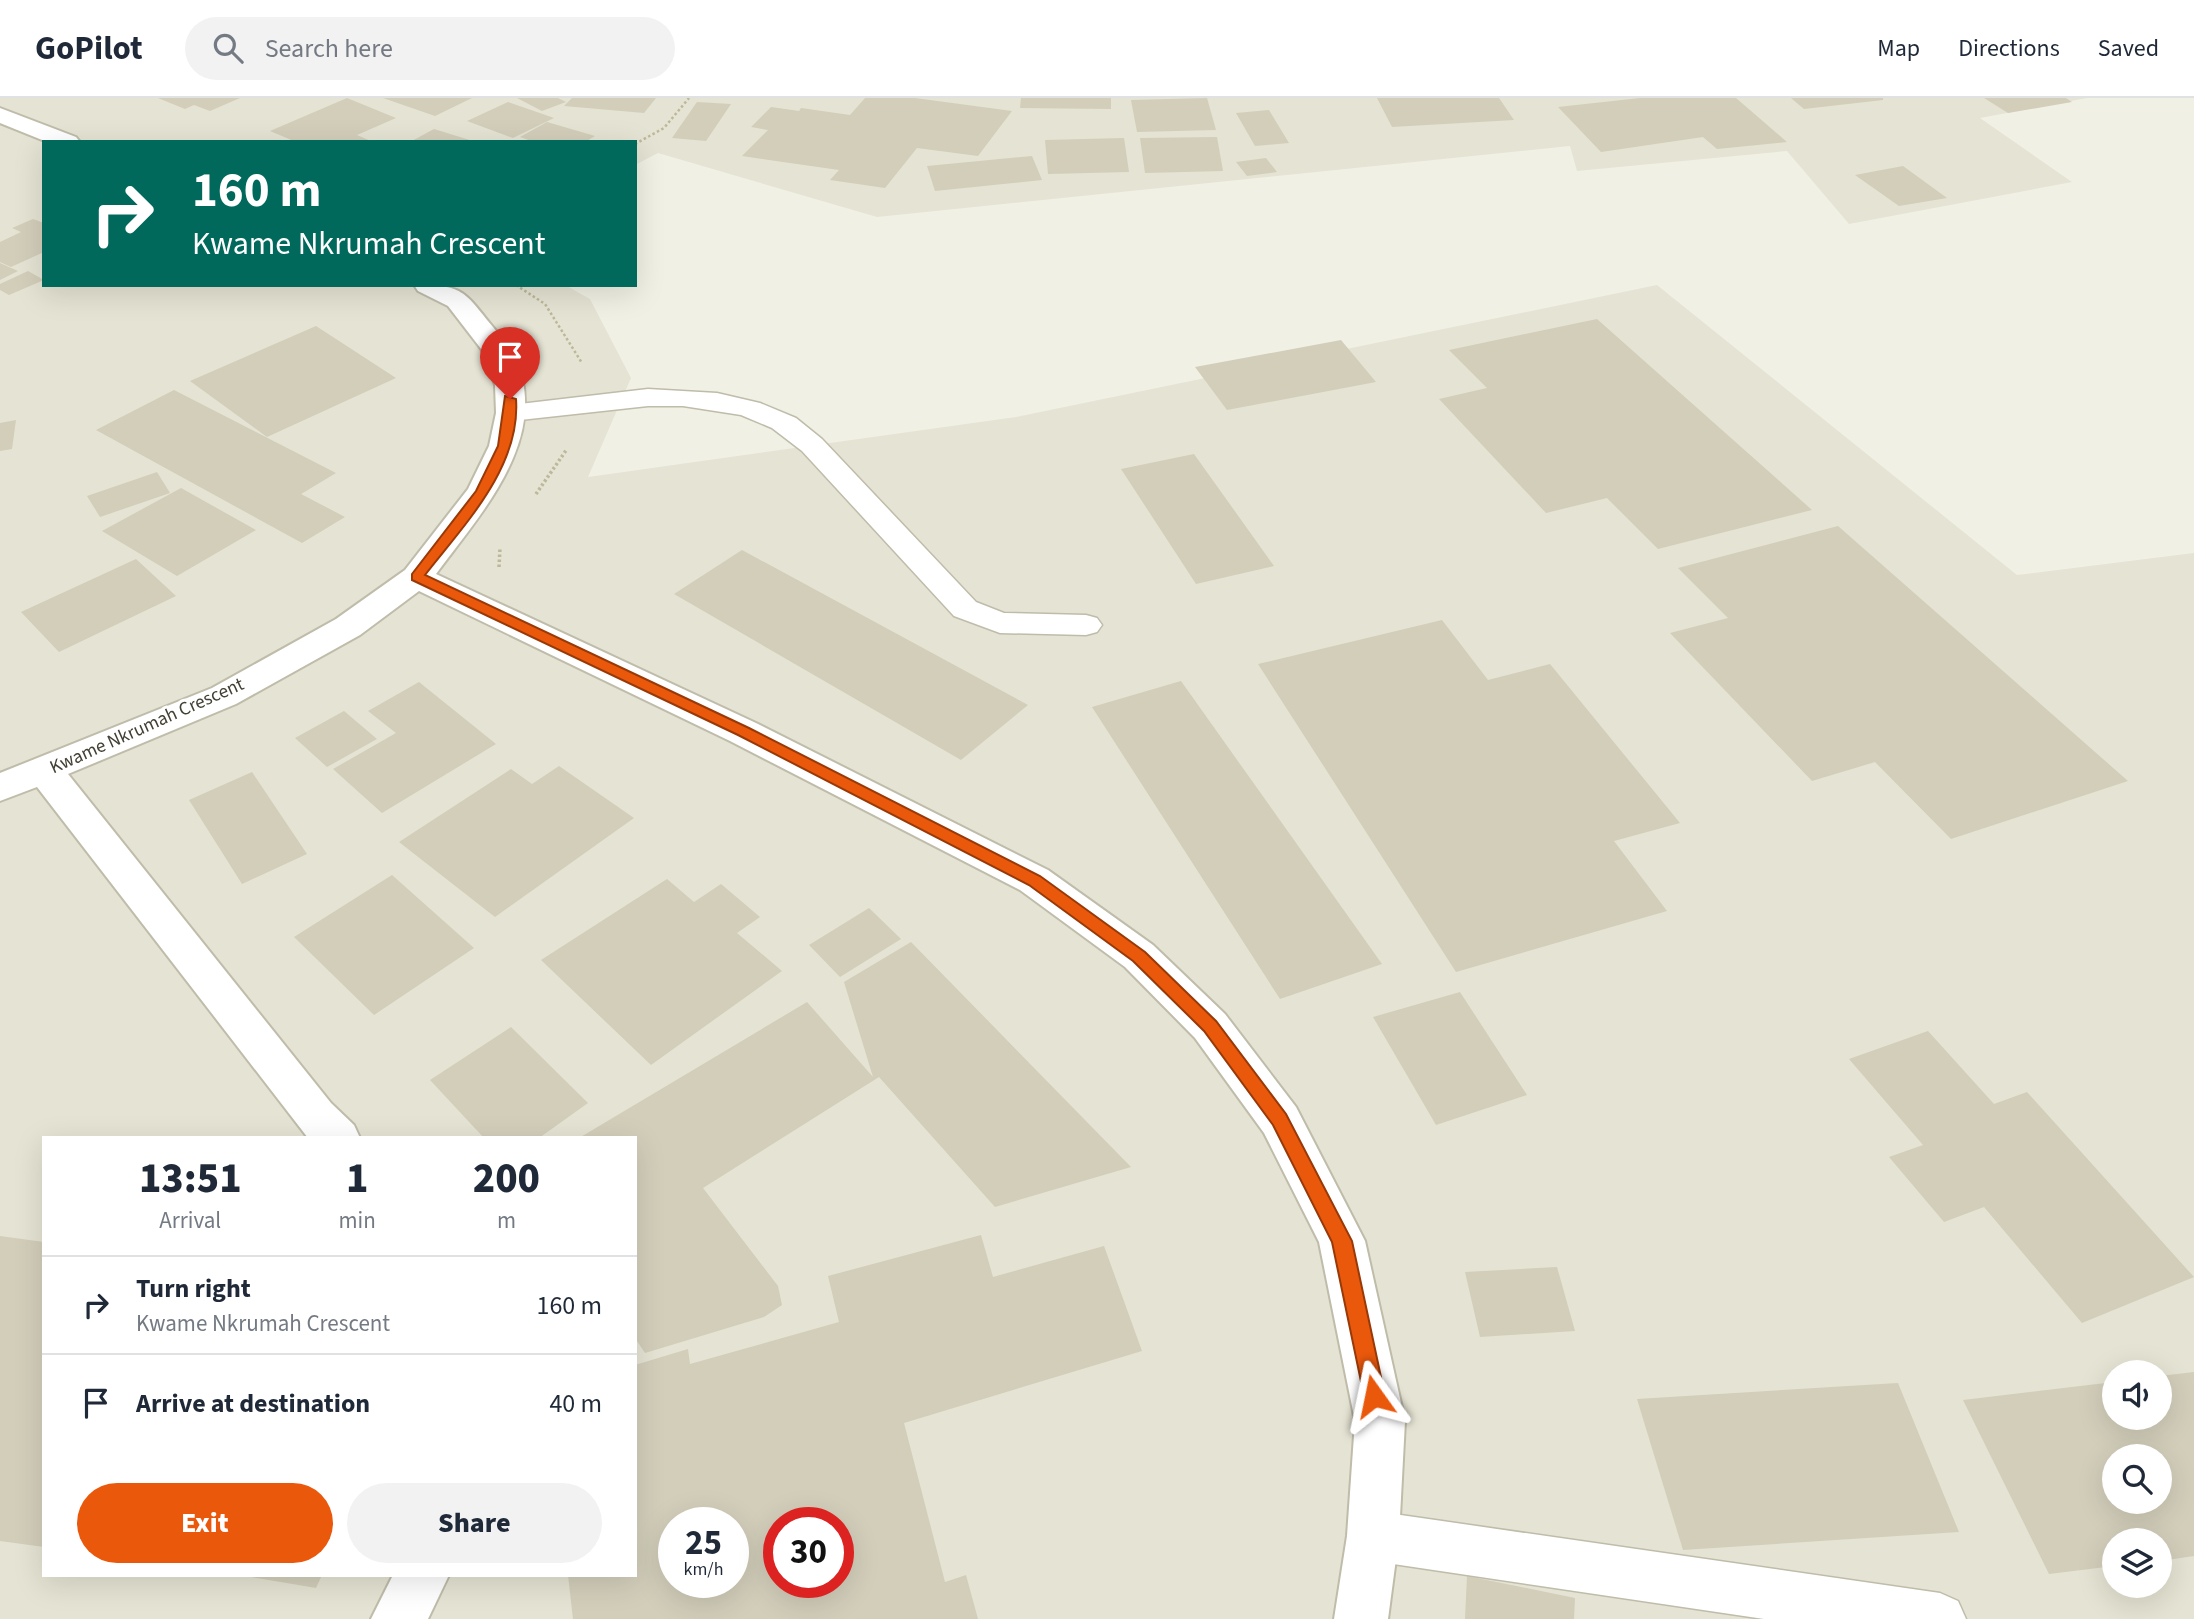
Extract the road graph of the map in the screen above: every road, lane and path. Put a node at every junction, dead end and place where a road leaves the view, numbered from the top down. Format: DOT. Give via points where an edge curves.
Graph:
graph roads {
  1 [pos="690,98"];
  2 [pos="0,115"];
  3 [pos="63,140"];
  4 [pos="637,143"];
  5 [pos="431,287"];
  6 [pos="519,287"];
  7 [pos="588,404"];
  8 [pos="511,413"];
  9 [pos="530,504"];
  10 [pos="507,538"];
  11 [pos="499,570"];
  12 [pos="417,577"];
  13 [pos="1086,625"];
  14 [pos="45,771"];
  15 [pos="0,788"];
  16 [pos="336,1136"];
  17 [pos="1373,1536"];
  18 [pos="421,1577"];
  19 [pos="397,1619"];
  20 [pos="1361,1619"];
  21 [pos="1940,1619"];
  1 -- 4 [label="path" via="664,128"];
  2 -- 3 [label="street"];
  5 -- 8 [label="street, Kwame Nkrumah Crescent" via="457,300 499,354 509,385"];
  6 -- 7 [label="path" via="545,304 583,364"];
  7 -- 8 [label="lane"];
  7 -- 9 [label="path" via="584,424"];
  7 -- 13 [label="lane" via="667,396 712,399 783,423 812,445 965,609 1000,623"];
  8 -- 12 [label="street, Kwame Nkrumah Crescent" via="504,446 482,491"];
  10 -- 11 [label="path" via="499,550"];
  12 -- 14 [label="street, Kwame Nkrumah Crescent" via="348,627 224,696"];
  12 -- 17 [label="street" via="743,732 1034,880 1139,956 1210,1026 1280,1120 1342,1241 1380,1421"];
  14 -- 15 [label="street, Kwame Nkrumah Crescent"];
  14 -- 16 [label="street" via="315,1116"];
  17 -- 20 [label="street"];
  17 -- 21 [label="lane"];
  18 -- 19 [label="street"];
}
